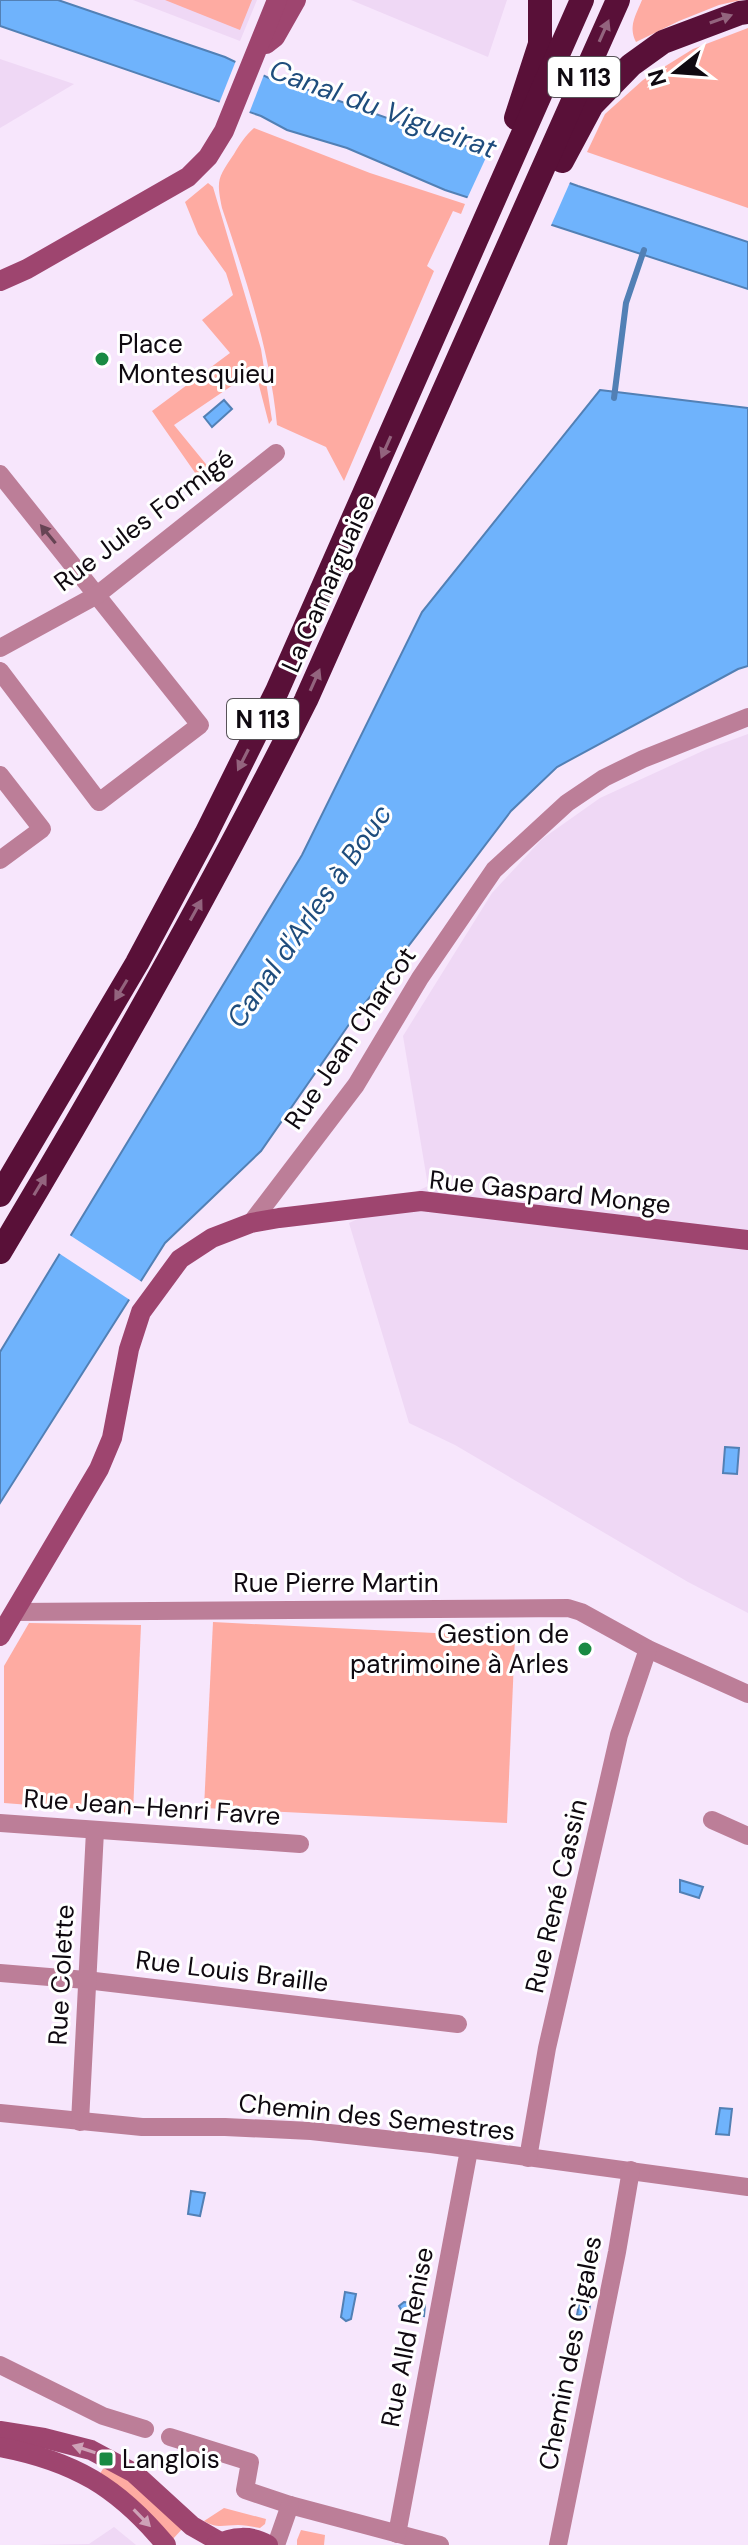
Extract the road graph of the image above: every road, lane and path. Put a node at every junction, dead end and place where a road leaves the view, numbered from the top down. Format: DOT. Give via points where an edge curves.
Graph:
graph roads {
  1 [pos="277,0"];
  2 [pos="296,0"];
  3 [pos="540,0"];
  4 [pos="582,0"];
  5 [pos="618,0"];
  6 [pos="748,12"];
  7 [pos="255,55"];
  8 [pos="515,140"];
  9 [pos="556,156"];
  10 [pos="0,281"];
  11 [pos="276,453"];
  12 [pos="0,474"];
  13 [pos="97,595"];
  14 [pos="0,648"];
  15 [pos="0,671"];
  16 [pos="748,717"];
  17 [pos="0,775"];
  18 [pos="0,860"];
  19 [pos="0,1195"];
  20 [pos="251,1223"];
  21 [pos="748,1240"];
  22 [pos="0,1252"];
  23 [pos="15,1612"];
  24 [pos="0,1636"];
  25 [pos="648,1649"];
  26 [pos="748,1694"];
  27 [pos="712,1820"];
  28 [pos="0,1823"];
  29 [pos="95,1831"];
  30 [pos="748,1836"];
  31 [pos="300,1844"];
  32 [pos="0,1973"];
  33 [pos="86,1980"];
  34 [pos="458,2024"];
  35 [pos="0,2113"];
  36 [pos="80,2122"];
  37 [pos="469,2150"];
  38 [pos="528,2158"];
  39 [pos="631,2170"];
  40 [pos="748,2187"];
  41 [pos="0,2365"];
  42 [pos="145,2429"];
  43 [pos="0,2431"];
  44 [pos="170,2437"];
  45 [pos="0,2447"];
  46 [pos="290,2505"];
  47 [pos="397,2534"];
  48 [pos="218,2544"];
  49 [pos="166,2545"];
  50 [pos="268,2545"];
  51 [pos="276,2545"];
  52 [pos="440,2545"];
  53 [pos="558,2545"];
  1 -- 7 [label="street"];
  2 -- 7 [label="street" via="275,37"];
  3 -- 8 [label="highway" via="540,44"];
  4 -- 8 [label="highway, La Camarguaise / N 113"];
  9 -- 5 [label="highway, N 113, one-way"];
  9 -- 6 [label="highway, one-way" via="592,105 631,65 663,42"];
  7 -- 10 [label="street" via="230,119 208,157 188,177"];
  8 -- 19 [label="highway, La Camarguaise / N 113, one-way" via="277,691 137,963"];
  22 -- 9 [label="highway, La Camarguaise / N 113, one-way" via="257,798"];
  11 -- 13 [label="street, Rue Jules Formigé"];
  13 -- 12 [label="street, one-way"];
  13 -- 14 [label="street, Rue Jules Formigé"];
  13 -- 15 [label="street" via="200,725 99,802"];
  16 -- 20 [label="street, Rue Jean Charcot" via="604,778 567,803 494,870 356,1085"];
  17 -- 18 [label="street" via="42,829"];
  20 -- 21 [label="street, Rue Gaspard Monge" via="421,1201"];
  20 -- 23 [label="street" via="212,1238 180,1259 141,1312 112,1438 99,1469"];
  23 -- 24 [label="street"];
  23 -- 25 [label="street, Rue Pierre Martin" via="568,1608"];
  25 -- 26 [label="street, Rue Pierre Martin"];
  25 -- 38 [label="street, Rue René Cassin" via="616,1746 547,2048"];
  27 -- 30 [label="street"];
  28 -- 29 [label="street, Rue Jean-Henri Favre"];
  29 -- 31 [label="street, Rue Jean-Henri Favre"];
  29 -- 33 [label="street, Rue Colette"];
  32 -- 33 [label="street, Rue Louis Braille"];
  33 -- 34 [label="street, Rue Louis Braille"];
  33 -- 36 [label="street, Rue Colette"];
  35 -- 36 [label="street, Chemin des Semestres"];
  36 -- 37 [label="street, Chemin des Semestres" via="311,2131"];
  37 -- 38 [label="street, Chemin des Semestres"];
  37 -- 47 [label="street, Rue Alld Renise"];
  38 -- 39 [label="street, Chemin des Semestres"];
  39 -- 40 [label="street, Chemin des Semestres"];
  39 -- 53 [label="street, Chemin des Cigales"];
  41 -- 42 [label="street" via="103,2416"];
  48 -- 43 [label="street, one-way" via="134,2473 91,2450"];
  44 -- 46 [label="street" via="250,2462 245,2490"];
  45 -- 49 [label="street, one-way" via="70,2468 111,2490"];
  46 -- 47 [label="street"];
  46 -- 51 [label="street"];
  47 -- 52 [label="street"];
  48 -- 50 [label="street" via="248,2538"];
}
